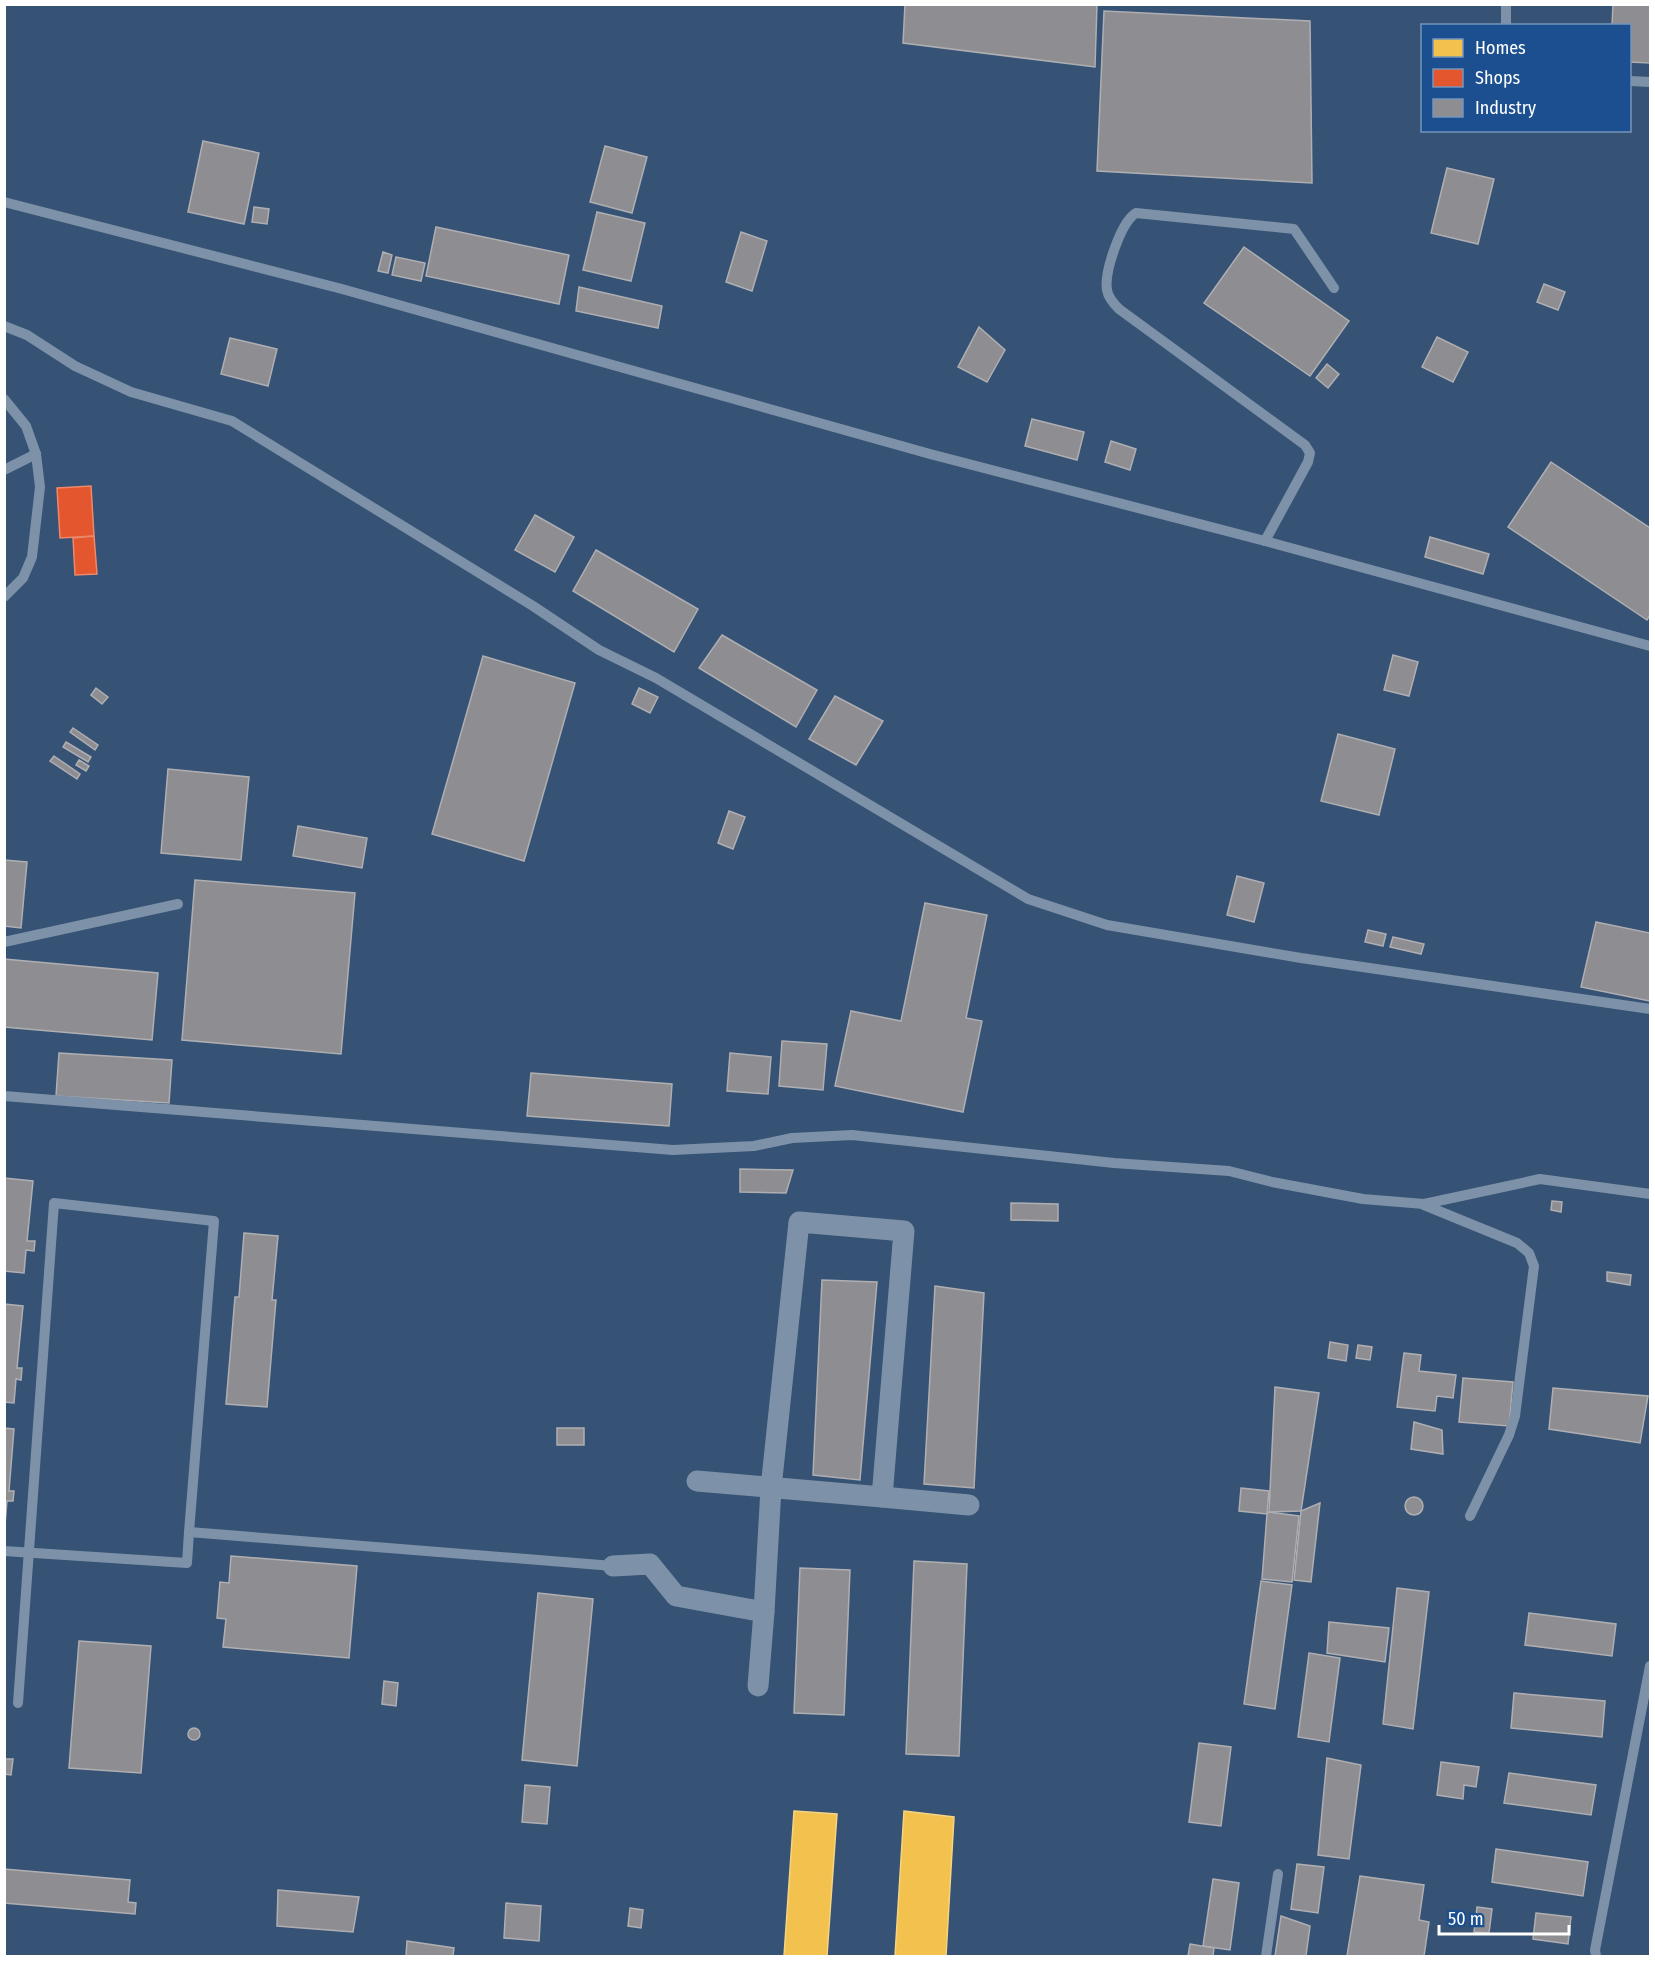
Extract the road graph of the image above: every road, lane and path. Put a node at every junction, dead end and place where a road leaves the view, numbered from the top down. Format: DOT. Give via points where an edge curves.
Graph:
graph roads {
  1 [pos="1506,4"];
  2 [pos="1506,24"];
  3 [pos="1631,81"];
  4 [pos="1650,82"];
  5 [pos="4,202"];
  6 [pos="1334,288"];
  7 [pos="4,326"];
  8 [pos="4,399"];
  9 [pos="36,454"];
  10 [pos="4,470"];
  11 [pos="1265,541"];
  12 [pos="4,597"];
  13 [pos="1650,646"];
  14 [pos="178,904"];
  15 [pos="4,942"];
  16 [pos="1650,1009"];
  17 [pos="4,1096"];
  18 [pos="1650,1194"];
  19 [pos="1424,1204"];
  20 [pos="697,1481"];
  21 [pos="771,1488"];
  22 [pos="882,1497"];
  23 [pos="969,1505"];
  24 [pos="1470,1516"];
  25 [pos="189,1532"];
  26 [pos="4,1551"];
  27 [pos="27,1553"];
  28 [pos="613,1566"];
  29 [pos="764,1612"];
  30 [pos="1650,1666"];
  31 [pos="758,1686"];
  32 [pos="18,1703"];
  33 [pos="1278,1874"];
  34 [pos="1266,1956"];
  35 [pos="1596,1956"];
  1 -- 2 [label="lane"];
  3 -- 4 [label="lane"];
  5 -- 11 [label="lane" via="342,289 930,454"];
  6 -- 11 [label="lane" via="1294,229 1136,213 1124,225 1107,274 1107,291 1119,309 1305,445 1310,453"];
  7 -- 16 [label="lane" via="131,393 232,421 598,650 656,678 1028,899 1107,925"];
  8 -- 9 [label="lane" via="26,426"];
  9 -- 10 [label="lane"];
  9 -- 12 [label="lane" via="40,486 33,557 23,578"];
  11 -- 13 [label="lane"];
  14 -- 15 [label="lane"];
  17 -- 19 [label="lane" via="673,1150 852,1135 1229,1171 1363,1199"];
  18 -- 19 [label="lane" via="1540,1179"];
  19 -- 24 [label="lane" via="1516,1243 1528,1253 1534,1266 1515,1416"];
  20 -- 21 [label="street"];
  21 -- 22 [label="street"];
  21 -- 22 [label="street" via="799,1222 904,1231"];
  21 -- 29 [label="street"];
  22 -- 23 [label="street"];
  25 -- 27 [label="lane" via="187,1563"];
  25 -- 27 [label="lane" via="214,1221 54,1203"];
  25 -- 28 [label="lane"];
  26 -- 27 [label="lane"];
  27 -- 32 [label="lane"];
  28 -- 29 [label="street" via="650,1564 676,1596"];
  29 -- 31 [label="street"];
  30 -- 35 [label="lane"];
  33 -- 34 [label="lane"];
}
